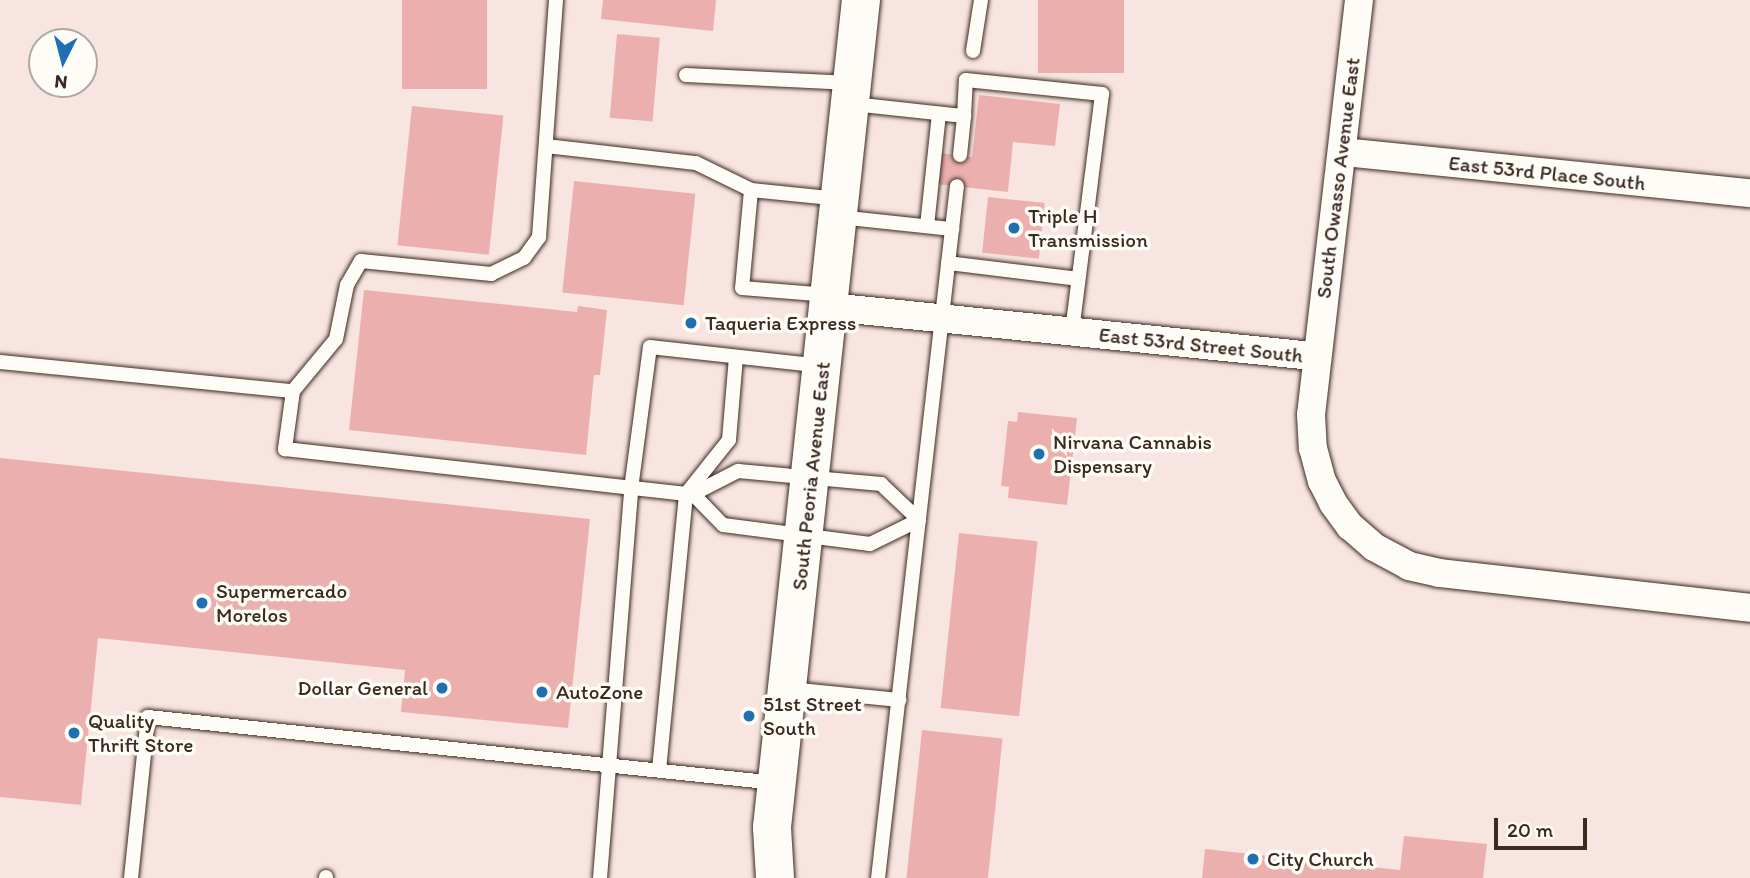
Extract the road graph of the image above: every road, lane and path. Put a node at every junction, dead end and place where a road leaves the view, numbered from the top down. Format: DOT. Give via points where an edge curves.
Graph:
graph roads {
  1 [pos="556,0"];
  2 [pos="861,0"];
  3 [pos="981,0"];
  4 [pos="1359,0"];
  5 [pos="973,51"];
  6 [pos="686,75"];
  7 [pos="852,93"];
  8 [pos="939,114"];
  9 [pos="964,116"];
  10 [pos="546,146"];
  11 [pos="1343,152"];
  12 [pos="960,155"];
  13 [pos="957,186"];
  14 [pos="751,190"];
  15 [pos="1750,193"];
  16 [pos="840,208"];
  17 [pos="927,226"];
  18 [pos="952,229"];
  19 [pos="948,263"];
  20 [pos="1079,279"];
  21 [pos="830,301"];
  22 [pos="942,318"];
  23 [pos="1072,332"];
  24 [pos="1315,356"];
  25 [pos="736,357"];
  26 [pos="0,362"];
  27 [pos="823,367"];
  28 [pos="293,391"];
  29 [pos="811,478"];
  30 [pos="631,489"];
  31 [pos="689,494"];
  32 [pos="919,520"];
  33 [pos="804,535"];
  34 [pos="1750,608"];
  35 [pos="788,688"];
  36 [pos="898,700"];
  37 [pos="611,766"];
  38 [pos="659,770"];
  39 [pos="778,783"];
  40 [pos="772,827"];
  41 [pos="131,878"];
  42 [pos="600,878"];
  43 [pos="759,878"];
  44 [pos="775,878"];
  45 [pos="878,878"];
  1 -- 10 [label="lane"];
  2 -- 7 [label="main road, South Peoria Avenue East"];
  3 -- 5 [label="lane"];
  4 -- 11 [label="street, South Owasso Avenue East"];
  6 -- 7 [label="lane"];
  7 -- 8 [label="lane"];
  7 -- 16 [label="main road, South Peoria Avenue East"];
  8 -- 9 [label="lane"];
  8 -- 17 [label="lane"];
  9 -- 12 [label="lane"];
  9 -- 20 [label="lane" via="966,80 1102,94"];
  10 -- 14 [label="lane" via="696,163"];
  10 -- 28 [label="lane" via="538,237 524,258 491,274 361,261 347,285 337,338"];
  11 -- 15 [label="street, East 53rd Place South"];
  11 -- 24 [label="street, South Owasso Avenue East"];
  13 -- 18 [label="lane"];
  14 -- 16 [label="lane"];
  14 -- 21 [label="lane" via="742,288"];
  16 -- 17 [label="lane"];
  16 -- 21 [label="main road, South Peoria Avenue East"];
  17 -- 18 [label="lane"];
  18 -- 19 [label="lane"];
  19 -- 20 [label="lane"];
  19 -- 22 [label="lane"];
  20 -- 23 [label="lane"];
  21 -- 22 [label="street, East 53rd Street South"];
  21 -- 27 [label="main road, South Peoria Avenue East"];
  22 -- 23 [label="street, East 53rd Street South"];
  22 -- 32 [label="lane"];
  23 -- 24 [label="street, East 53rd Street South"];
  24 -- 34 [label="street, East 53rd Street South" via="1311,414 1313,448 1322,481 1350,526 1389,556 1439,573"];
  25 -- 27 [label="lane"];
  25 -- 30 [label="lane" via="650,347"];
  25 -- 31 [label="lane" via="729,440"];
  26 -- 28 [label="lane"];
  27 -- 29 [label="main road, South Peoria Avenue East"];
  28 -- 30 [label="lane" via="285,449"];
  29 -- 31 [label="lane" via="738,471"];
  29 -- 32 [label="lane" via="881,484"];
  29 -- 33 [label="main road, South Peoria Avenue East"];
  30 -- 31 [label="lane"];
  30 -- 37 [label="lane"];
  31 -- 33 [label="lane" via="723,525"];
  31 -- 38 [label="lane"];
  32 -- 33 [label="lane" via="870,544"];
  32 -- 36 [label="lane"];
  33 -- 35 [label="main road, South Peoria Avenue East"];
  35 -- 36 [label="lane"];
  35 -- 39 [label="main road, South Peoria Avenue East"];
  36 -- 45 [label="lane"];
  37 -- 38 [label="lane"];
  37 -- 41 [label="lane" via="148,717"];
  37 -- 42 [label="lane"];
  38 -- 39 [label="lane"];
  39 -- 40 [label="main road, South Peoria Avenue East"];
  40 -- 43 [label="main road, South Peoria Avenue East"];
  40 -- 44 [label="main road, South Peoria Avenue East"];
}
